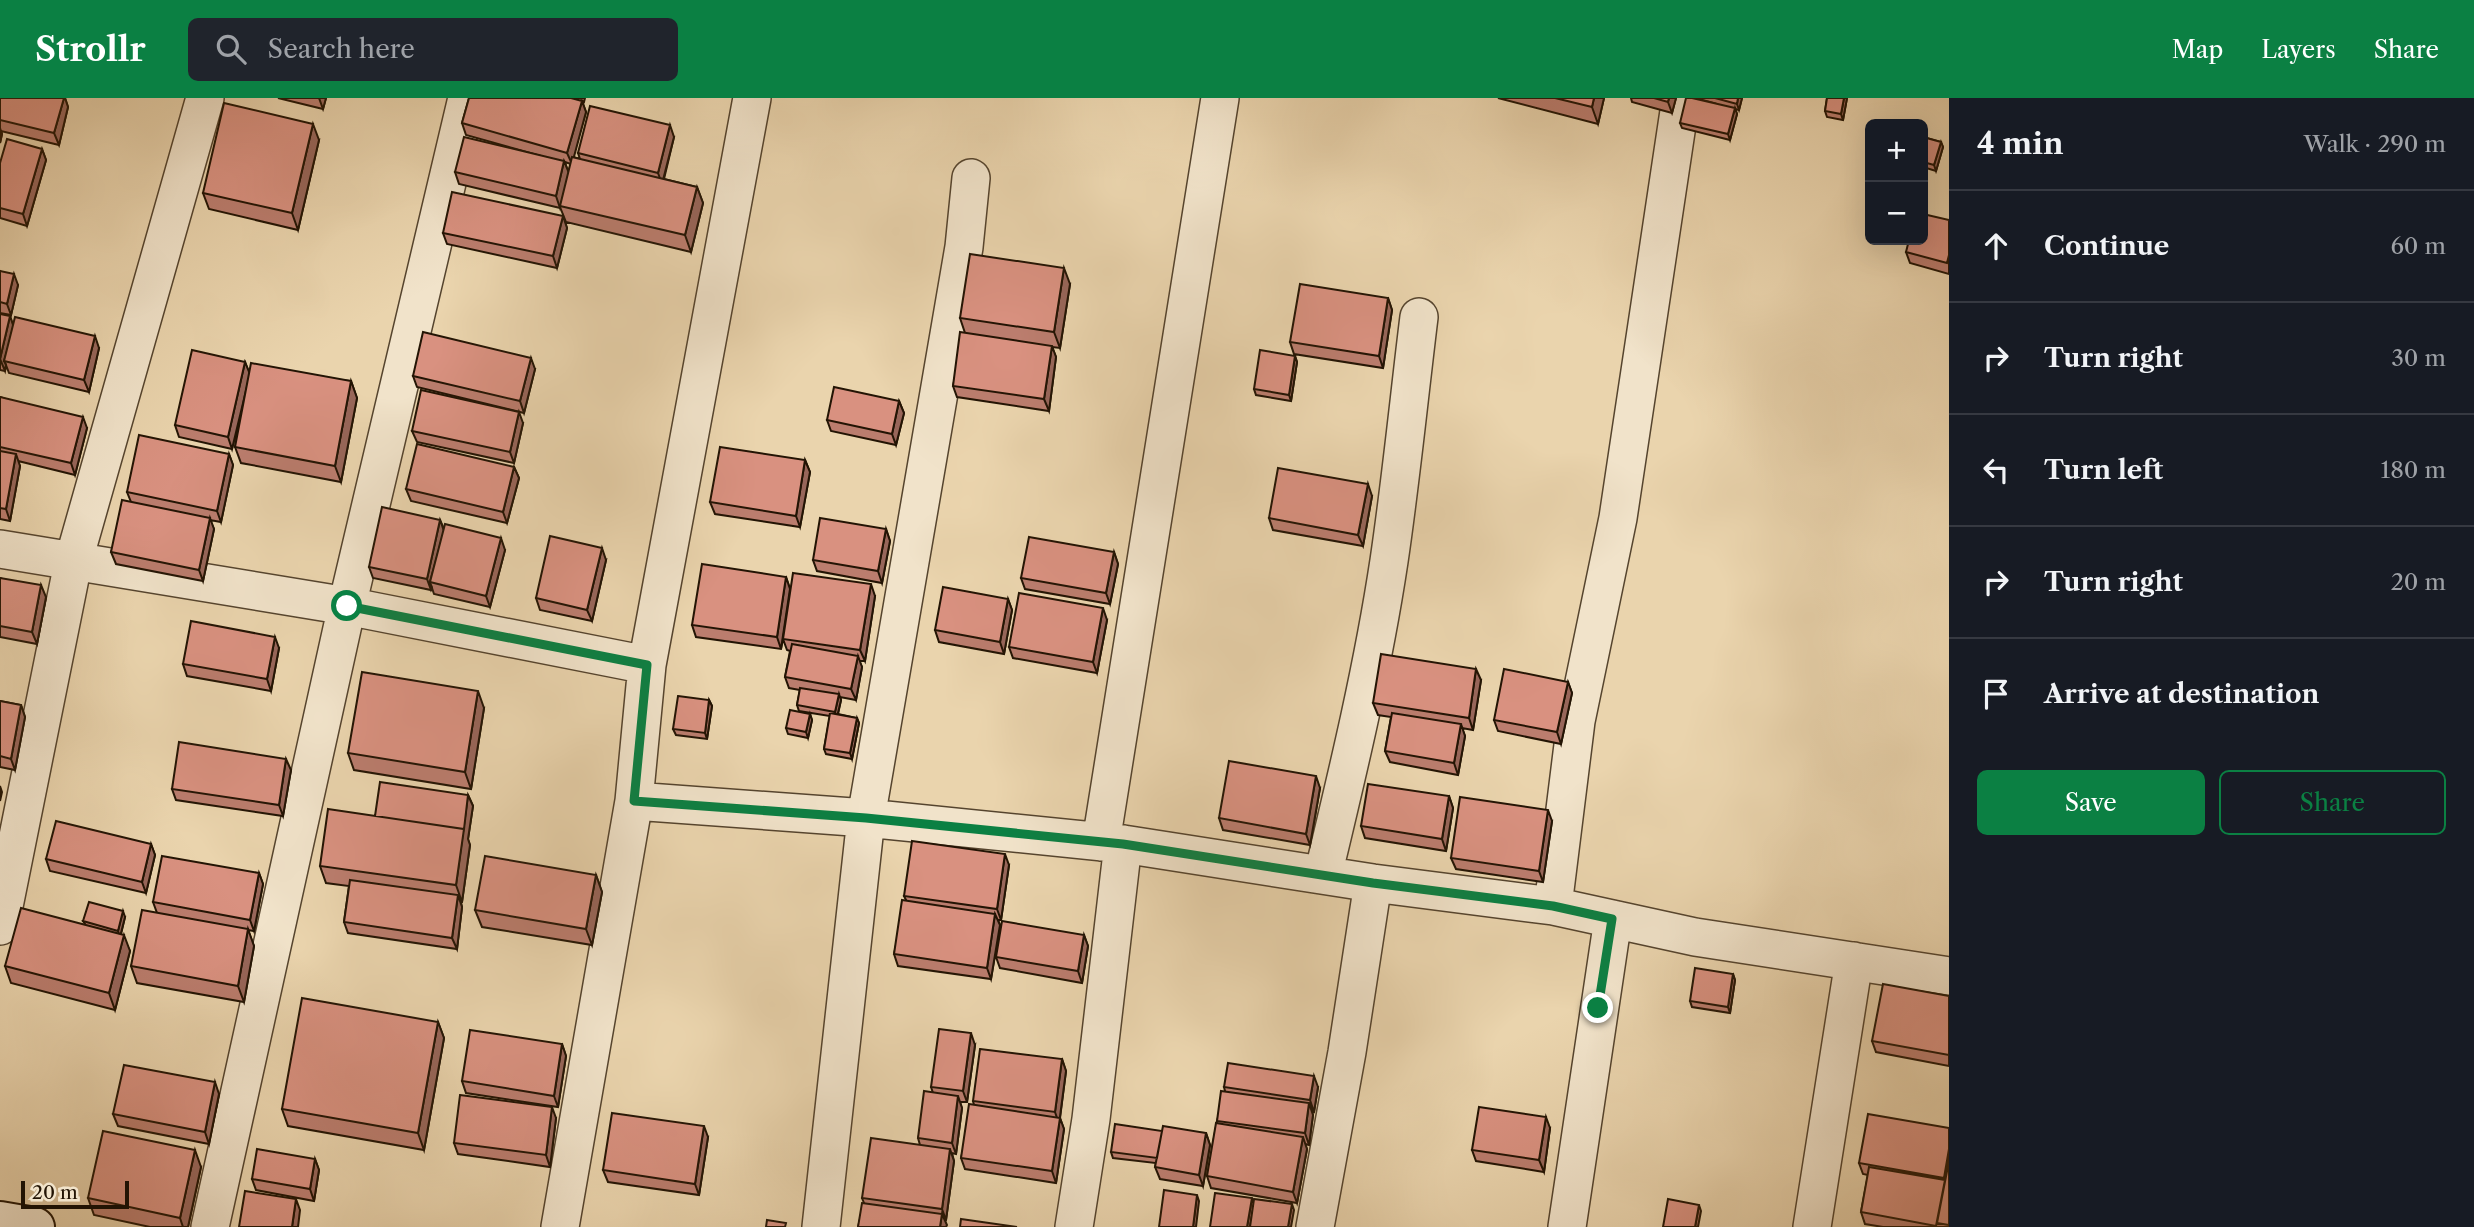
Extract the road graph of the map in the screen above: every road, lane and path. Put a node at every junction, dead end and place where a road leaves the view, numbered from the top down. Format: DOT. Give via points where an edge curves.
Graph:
graph roads {
  1 [pos="205,98"];
  2 [pos="467,98"];
  3 [pos="751,98"];
  4 [pos="1220,98"];
  5 [pos="1681,98"];
  6 [pos="971,178"];
  7 [pos="1419,317"];
  8 [pos="0,549"];
  9 [pos="73,563"];
  10 [pos="347,606"];
  11 [pos="647,665"];
  12 [pos="634,801"];
  13 [pos="866,818"];
  14 [pos="1112,843"];
  15 [pos="1323,875"];
  16 [pos="1373,883"];
  17 [pos="1553,906"];
  18 [pos="1612,919"];
  19 [pos="0,926"];
  20 [pos="1853,961"];
  21 [pos="1949,976"];
  22 [pos="0,1221"];
  23 [pos="35,1227"];
  24 [pos="210,1227"];
  25 [pos="560,1227"];
  26 [pos="821,1227"];
  27 [pos="1074,1227"];
  28 [pos="1315,1227"];
  29 [pos="1567,1227"];
  30 [pos="1812,1227"];
  1 -- 9 [label="street"];
  2 -- 10 [label="street"];
  3 -- 11 [label="street"];
  4 -- 14 [label="street"];
  5 -- 17 [label="street" via="1618,518 1576,721"];
  6 -- 13 [label="street" via="964,247"];
  7 -- 15 [label="street" via="1380,615"];
  8 -- 9 [label="street"];
  9 -- 10 [label="street"];
  9 -- 19 [label="street"];
  10 -- 11 [label="street"];
  10 -- 24 [label="street"];
  11 -- 12 [label="street"];
  12 -- 13 [label="street"];
  12 -- 25 [label="street"];
  13 -- 14 [label="street"];
  13 -- 26 [label="street"];
  14 -- 15 [label="street"];
  14 -- 27 [label="street" via="1091,1119"];
  15 -- 16 [label="street"];
  16 -- 17 [label="street"];
  16 -- 28 [label="street"];
  17 -- 18 [label="street"];
  18 -- 20 [label="street"];
  18 -- 29 [label="street"];
  20 -- 21 [label="street"];
  20 -- 30 [label="street"];
  22 -- 23 [label="street"];
}
